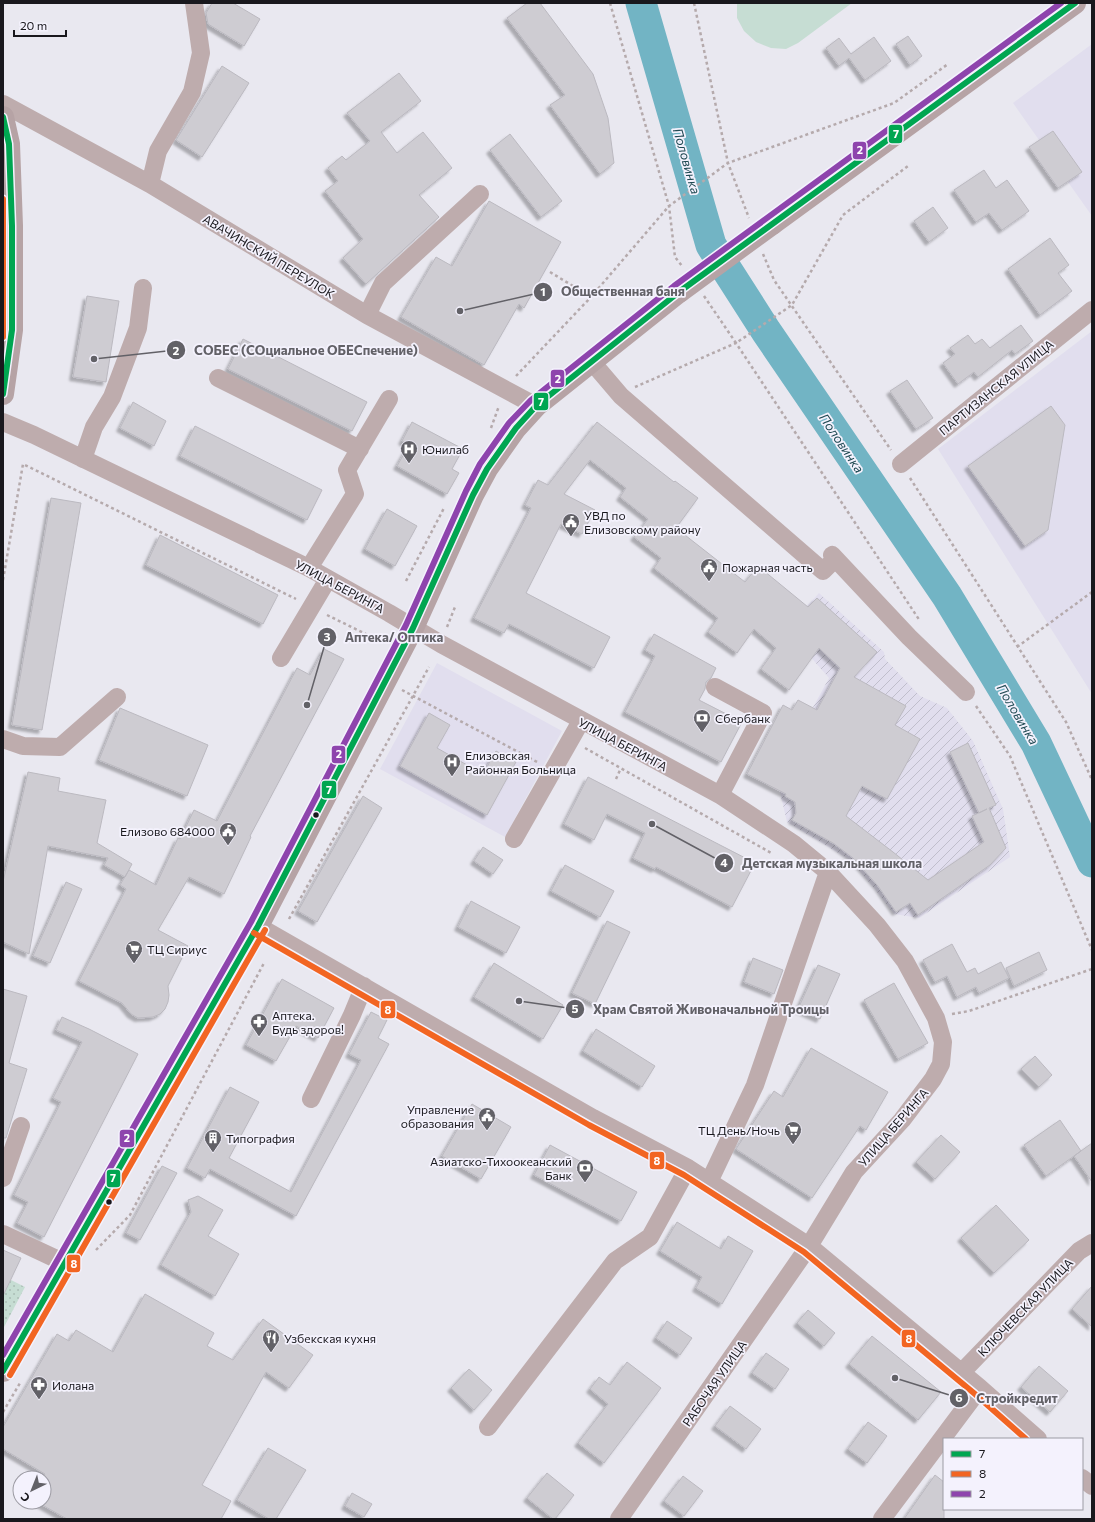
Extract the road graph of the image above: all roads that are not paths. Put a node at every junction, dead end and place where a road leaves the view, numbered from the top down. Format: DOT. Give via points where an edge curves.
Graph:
graph roads {
  1 [pos="194,3"];
  2 [pos="1075,3"];
  3 [pos="3,104"];
  4 [pos="3,118"];
  5 [pos="150,184"];
  6 [pos="480,194"];
  7 [pos="143,288"];
  8 [pos="1092,310"];
  9 [pos="366,315"];
  10 [pos="592,362"];
  11 [pos="218,378"];
  12 [pos="3,394"];
  13 [pos="389,399"];
  14 [pos="536,406"];
  15 [pos="3,422"];
  16 [pos="360,449"];
  17 [pos="83,459"];
  18 [pos="901,464"];
  19 [pos="309,568"];
  20 [pos="328,579"];
  21 [pos="413,628"];
  22 [pos="281,658"];
  23 [pos="715,687"];
  24 [pos="966,692"];
  25 [pos="117,697"];
  26 [pos="581,721"];
  27 [pos="3,739"];
  28 [pos="720,795"];
  29 [pos="514,839"];
  30 [pos="828,872"];
  31 [pos="258,926"];
  32 [pos="364,986"];
  33 [pos="311,1099"];
  34 [pos="21,1126"];
  35 [pos="688,1168"];
  36 [pos="3,1178"];
  37 [pos="709,1182"];
  38 [pos="3,1234"];
  39 [pos="1092,1243"];
  40 [pos="809,1246"];
  41 [pos="65,1263"];
  42 [pos="961,1373"];
  43 [pos="13,1375"];
  44 [pos="980,1388"];
  45 [pos="488,1427"];
  46 [pos="1037,1438"];
  47 [pos="1083,1479"];
  48 [pos="1092,1486"];
  49 [pos="619,1519"];
  50 [pos="882,1519"];
  1 -- 5 [label="street" via="201,53 192,92 158,151"];
  2 -- 10 [label="main road, bridge" via="680,292"];
  3 -- 5 [label="street, АВАЧИНСКИЙ ПЕРЕУЛОК"];
  4 -- 12 [label="main road" via="9,144 12,330"];
  5 -- 9 [label="street, АВАЧИНСКИЙ ПЕРЕУЛОК"];
  6 -- 9 [label="street" via="383,283"];
  7 -- 17 [label="street" via="138,328 112,397 94,427"];
  8 -- 18 [label="street, ПАРТИЗАНСКАЯ УЛИЦА"];
  9 -- 14 [label="street, АВАЧИНСКИЙ ПЕРЕУЛОК"];
  10 -- 14 [label="main road"];
  10 -- 24 [label="street" via="621,396 823,571 834,560 832,555 909,637"];
  11 -- 16 [label="street"];
  13 -- 16 [label="street"];
  14 -- 21 [label="main road" via="516,428 487,469"];
  15 -- 17 [label="street, УЛИЦА БЕРИНГА"];
  16 -- 19 [label="street" via="347,470 355,494"];
  17 -- 19 [label="street, УЛИЦА БЕРИНГА"];
  19 -- 20 [label="street, УЛИЦА БЕРИНГА"];
  20 -- 21 [label="street, УЛИЦА БЕРИНГА"];
  20 -- 22 [label="street"];
  21 -- 26 [label="street, УЛИЦА БЕРИНГА"];
  21 -- 31 [label="main road"];
  23 -- 28 [label="street" via="763,713"];
  25 -- 27 [label="street" via="60,747 23,746"];
  26 -- 28 [label="street, УЛИЦА БЕРИНГА"];
  26 -- 29 [label="street"];
  28 -- 30 [label="street, УЛИЦА БЕРИНГА" via="794,844"];
  30 -- 37 [label="street" via="754,1085"];
  30 -- 40 [label="street, УЛИЦА БЕРИНГА" via="877,925 905,961 936,1018 943,1042 941,1064 933,1079 902,1120 854,1172"];
  31 -- 32 [label="street"];
  31 -- 41 [label="main road"];
  32 -- 33 [label="street"];
  32 -- 35 [label="street" via="593,1118"];
  34 -- 36 [label="street"];
  35 -- 37 [label="street"];
  35 -- 45 [label="street" via="650,1237 615,1261"];
  37 -- 40 [label="street"];
  38 -- 41 [label="street"];
  39 -- 42 [label="street, КЛЮЧЕВСКАЯ УЛИЦА" via="1079,1251"];
  40 -- 42 [label="street"];
  40 -- 49 [label="street, РАБОЧАЯ УЛИЦА"];
  41 -- 43 [label="main road"];
  42 -- 44 [label="street"];
  44 -- 46 [label="street"];
  44 -- 50 [label="street"];
  47 -- 48 [label="street"];
}
